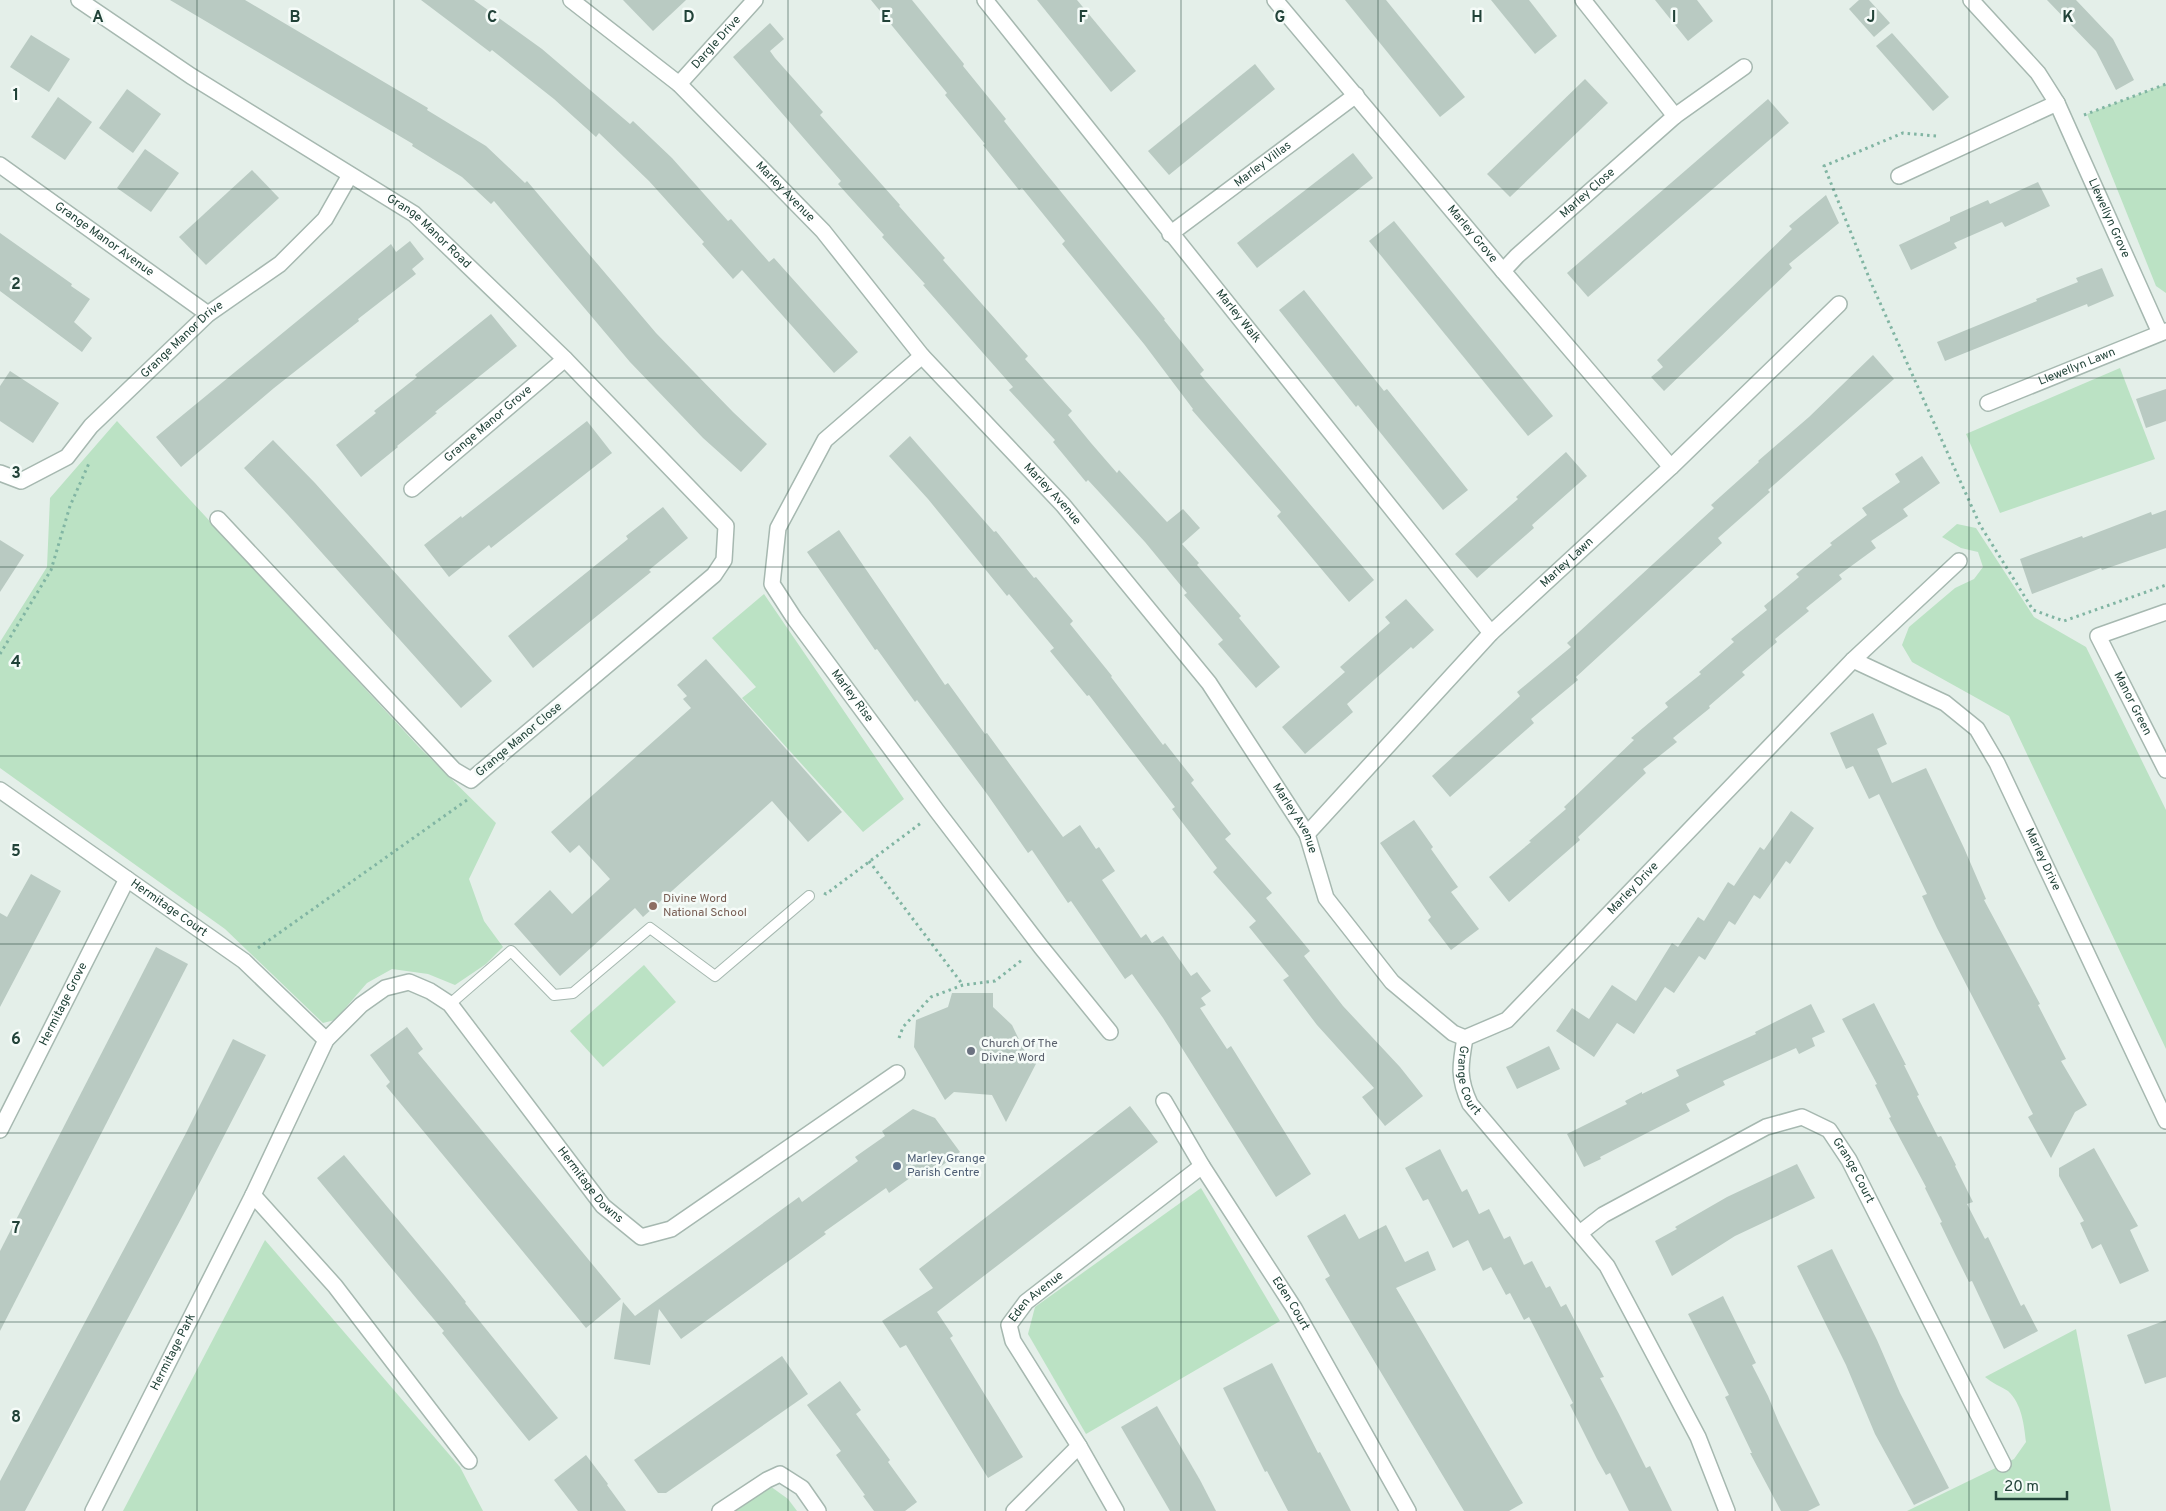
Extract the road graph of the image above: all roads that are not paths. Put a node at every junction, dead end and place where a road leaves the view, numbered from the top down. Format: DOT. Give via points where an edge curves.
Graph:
graph roads {
  1 [pos="79,0"];
  2 [pos="572,0"];
  3 [pos="755,0"];
  4 [pos="985,0"];
  5 [pos="1275,0"];
  6 [pos="1582,0"];
  7 [pos="1971,0"];
  8 [pos="1744,67"];
  9 [pos="679,84"];
  10 [pos="1356,95"];
  11 [pos="2057,103"];
  12 [pos="1675,116"];
  13 [pos="0,165"];
  14 [pos="350,175"];
  15 [pos="1898,176"];
  16 [pos="1170,234"];
  17 [pos="1502,271"];
  18 [pos="1838,304"];
  19 [pos="208,314"];
  20 [pos="2163,332"];
  21 [pos="922,356"];
  22 [pos="565,359"];
  23 [pos="1988,403"];
  24 [pos="1671,467"];
  25 [pos="0,473"];
  26 [pos="412,490"];
  27 [pos="218,519"];
  28 [pos="726,526"];
  29 [pos="1959,561"];
  30 [pos="2166,612"];
  31 [pos="1491,633"];
  32 [pos="1853,660"];
  33 [pos="2166,770"];
  34 [pos="0,790"];
  35 [pos="1307,834"];
  36 [pos="127,879"];
  37 [pos="809,896"];
  38 [pos="450,1004"];
  39 [pos="1110,1032"];
  40 [pos="1465,1038"];
  41 [pos="326,1040"];
  42 [pos="897,1073"];
  43 [pos="1164,1101"];
  44 [pos="2166,1121"];
  45 [pos="0,1130"];
  46 [pos="1202,1166"];
  47 [pos="254,1195"];
  48 [pos="1580,1233"];
  49 [pos="1079,1446"];
  50 [pos="469,1461"];
  51 [pos="2003,1464"];
  52 [pos="93,1511"];
  53 [pos="720,1511"];
  54 [pos="818,1511"];
  55 [pos="1014,1511"];
  56 [pos="1116,1511"];
  57 [pos="1408,1511"];
  58 [pos="1727,1511"];
  1 -- 14 [label="street, Grange Manor Road" via="192,76"];
  2 -- 9 [label="street, Marley Avenue"];
  3 -- 9 [label="street, Dargle Drive"];
  4 -- 16 [label="street, Marley Walk"];
  5 -- 10 [label="street, Marley Grove"];
  6 -- 12 [label="street"];
  7 -- 11 [label="street, Llewellyn Grove" via="2038,72"];
  8 -- 12 [label="street, Marley Close"];
  9 -- 21 [label="street, Marley Avenue" via="822,231"];
  10 -- 16 [label="street, Marley Villas"];
  10 -- 17 [label="street, Marley Grove"];
  11 -- 15 [label="street"];
  11 -- 20 [label="street, Llewellyn Grove"];
  12 -- 17 [label="street, Marley Close"];
  13 -- 19 [label="street, Grange Manor Avenue"];
  14 -- 19 [label="street, Grange Manor Drive" via="325,219 280,264"];
  14 -- 22 [label="street, Grange Manor Road" via="414,214"];
  16 -- 31 [label="street, Marley Walk"];
  17 -- 24 [label="street, Marley Grove"];
  18 -- 24 [label="street, Marley Lawn"];
  19 -- 25 [label="street, Grange Manor Drive" via="91,426 67,457 21,480"];
  20 -- 23 [label="street, Llewellyn Lawn"];
  21 -- 35 [label="street, Marley Avenue" via="1063,505 1202,676"];
  21 -- 39 [label="street, Marley Rise" via="825,440 778,528 772,584 937,811"];
  22 -- 26 [label="street, Grange Manor Grove"];
  22 -- 28 [label="street, Grange Manor Road"];
  24 -- 31 [label="street, Marley Lawn"];
  27 -- 28 [label="street, Grange Manor Close" via="454,770 471,780 714,575 724,560"];
  29 -- 32 [label="street, Marley Drive"];
  30 -- 33 [label="street, Manor Green" via="2098,636"];
  31 -- 35 [label="street, Marley Lawn"];
  32 -- 40 [label="street, Marley Drive" via="1506,1020"];
  32 -- 44 [label="street, Marley Drive" via="1945,703 1977,729 2009,789"];
  34 -- 36 [label="street, Hermitage Court"];
  35 -- 40 [label="street, Marley Avenue" via="1326,898 1392,982 1453,1033"];
  36 -- 41 [label="street, Hermitage Court" via="244,961"];
  36 -- 45 [label="street, Hermitage Grove"];
  37 -- 38 [label="lane" via="715,976 650,928 573,993 554,995 512,951"];
  38 -- 41 [label="street, Hermitage Downs" via="409,982 385,988 361,1005"];
  38 -- 42 [label="street, Hermitage Downs" via="603,1206 641,1237 671,1229"];
  40 -- 48 [label="street, Grange Court" via="1460,1070 1470,1104"];
  41 -- 47 [label="street, Hermitage Park"];
  43 -- 46 [label="street, Eden Court"];
  46 -- 49 [label="street, Eden Avenue" via="1026,1302 1009,1325 1013,1342"];
  46 -- 57 [label="street, Eden Court" via="1294,1308"];
  47 -- 50 [label="street" via="335,1286"];
  47 -- 52 [label="street, Hermitage Park"];
  48 -- 51 [label="street, Grange Court" via="1603,1215 1766,1126 1802,1118 1829,1130 1849,1160"];
  48 -- 58 [label="street, Grange Court" via="1607,1266 1698,1438"];
  49 -- 55 [label="street"];
  49 -- 56 [label="street, Eden Avenue"];
  53 -- 54 [label="street" via="780,1474 802,1488"];
}
